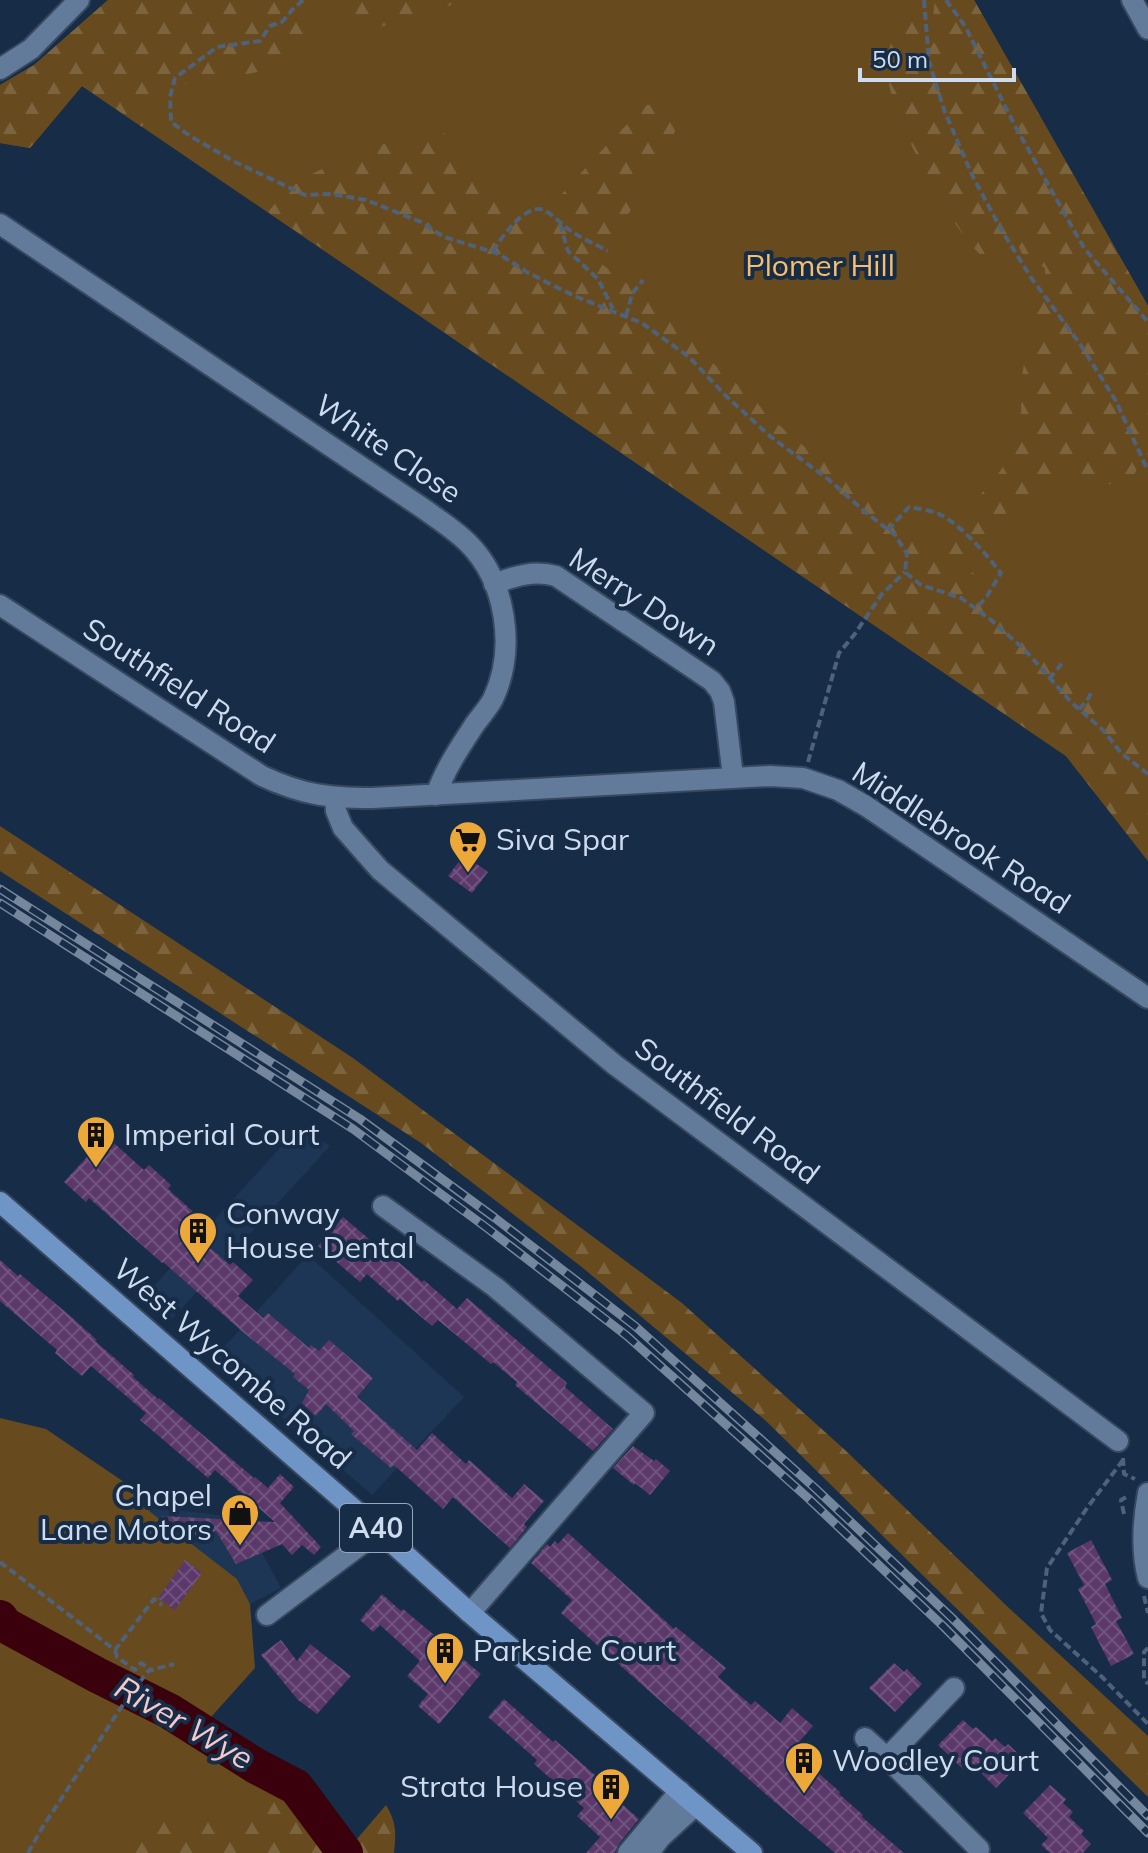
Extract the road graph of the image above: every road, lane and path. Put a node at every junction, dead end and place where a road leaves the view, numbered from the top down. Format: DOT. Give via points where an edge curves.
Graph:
graph roads {
  1 [pos="79,0"];
  2 [pos="303,0"];
  3 [pos="924,0"];
  4 [pos="946,0"];
  5 [pos="1132,0"];
  6 [pos="1148,29"];
  7 [pos="0,69"];
  8 [pos="559,222"];
  9 [pos="0,224"];
  10 [pos="493,251"];
  11 [pos="608,251"];
  12 [pos="643,280"];
  13 [pos="614,311"];
  14 [pos="626,316"];
  15 [pos="1148,322"];
  16 [pos="1148,471"];
  17 [pos="888,530"];
  18 [pos="905,572"];
  19 [pos="494,584"];
  20 [pos="0,605"];
  21 [pos="976,609"];
  22 [pos="1064,661"];
  23 [pos="1049,679"];
  24 [pos="1093,690"];
  25 [pos="1079,709"];
  26 [pos="1148,774"];
  27 [pos="733,777"];
  28 [pos="803,778"];
  29 [pos="436,795"];
  30 [pos="335,798"];
  31 [pos="1148,998"];
  32 [pos="0,1202"];
  33 [pos="383,1206"];
  34 [pos="1121,1450"];
  35 [pos="1142,1486"];
  36 [pos="379,1531"];
  37 [pos="0,1562"];
  38 [pos="1148,1578"];
  39 [pos="162,1605"];
  40 [pos="470,1613"];
  41 [pos="267,1615"];
  42 [pos="1148,1648"];
  43 [pos="115,1650"];
  44 [pos="174,1664"];
  45 [pos="150,1671"];
  46 [pos="1148,1684"];
  47 [pos="954,1688"];
  48 [pos="1148,1724"];
  49 [pos="865,1738"];
  50 [pos="887,1758"];
  51 [pos="680,1791"];
  52 [pos="696,1805"];
  53 [pos="979,1852"];
  54 [pos="28,1853"];
  55 [pos="628,1853"];
  56 [pos="649,1853"];
  57 [pos="752,1853"];
  1 -- 7 [label="street" via="31,49"];
  2 -- 10 [label="path" via="260,41 217,47 175,78 171,122 235,162 305,195 366,200 444,237"];
  3 -- 16 [label="path" via="929,61 973,177 1032,279 1116,401"];
  4 -- 15 [label="path" via="1084,248"];
  5 -- 6 [label="street"];
  8 -- 10 [label="path" via="534,210 504,233"];
  8 -- 11 [label="path"];
  8 -- 13 [label="path" via="568,251 598,279"];
  9 -- 19 [label="street, White Close" via="450,528 484,564"];
  10 -- 13 [label="path" via="550,284"];
  12 -- 14 [label="path"];
  13 -- 14 [label="path"];
  14 -- 17 [label="path" via="689,357 771,437"];
  17 -- 18 [label="path" via="907,554"];
  17 -- 21 [label="path" via="909,507 940,514 962,532 1001,573"];
  18 -- 21 [label="path" via="921,585 961,598"];
  18 -- 28 [label="path" via="839,653"];
  19 -- 27 [label="street, Merry Down" via="531,573 556,576 712,681 724,702"];
  19 -- 29 [label="street, White Close" via="505,631 500,679"];
  20 -- 30 [label="street, Southfield Road" via="262,776"];
  21 -- 23 [label="path" via="1025,650"];
  22 -- 23 [label="path"];
  23 -- 25 [label="path"];
  24 -- 25 [label="path"];
  25 -- 26 [label="path"];
  27 -- 28 [label="street, Middlebrook Road"];
  27 -- 29 [label="street, Middlebrook Road"];
  28 -- 31 [label="street, Middlebrook Road" via="866,806"];
  29 -- 30 [label="street, Southfield Road"];
  30 -- 34 [label="street, Southfield Road" via="343,828 380,870 603,1055"];
  32 -- 36 [label="main road, West Wycombe Road / A40"];
  33 -- 40 [label="street" via="495,1287 644,1413"];
  34 -- 35 [label="path" via="1124,1474"];
  34 -- 48 [label="path" via="1047,1568 1041,1613 1050,1630"];
  35 -- 38 [label="street"];
  36 -- 40 [label="main road, West Wycombe Road / A40"];
  36 -- 41 [label="street"];
  37 -- 43 [label="path"];
  39 -- 43 [label="path" via="154,1599"];
  40 -- 51 [label="main road, West Wycombe Road / A40"];
  42 -- 46 [label="path"];
  43 -- 45 [label="path" via="135,1670 141,1663"];
  44 -- 45 [label="path"];
  45 -- 54 [label="path"];
  47 -- 50 [label="street"];
  49 -- 50 [label="street"];
  50 -- 53 [label="street"];
  51 -- 52 [label="main road, West Wycombe Road / A40"];
  51 -- 55 [label="street"];
  52 -- 56 [label="street"];
  52 -- 57 [label="main road, West Wycombe Road / A40"];
}
